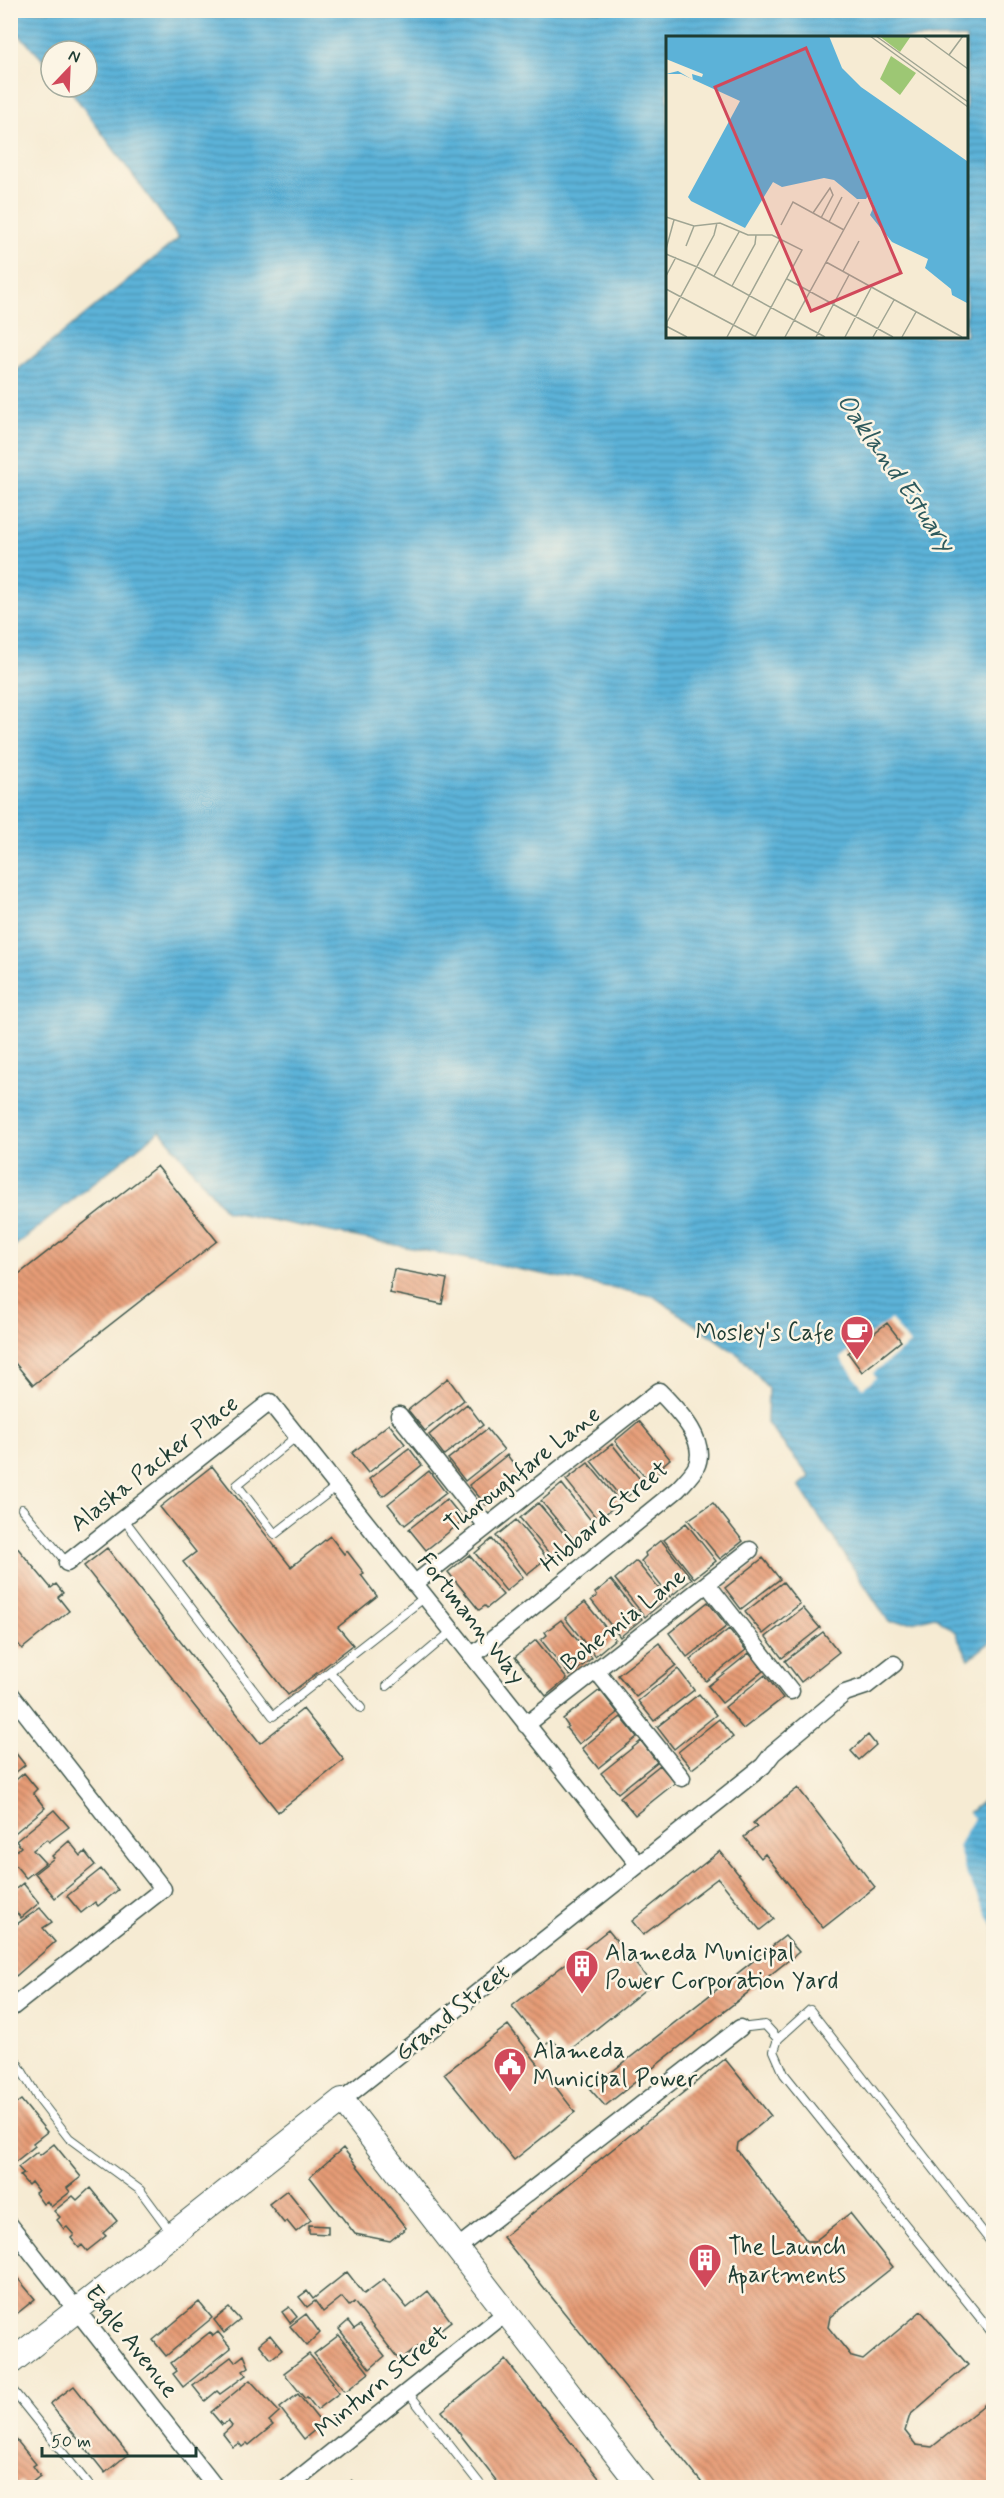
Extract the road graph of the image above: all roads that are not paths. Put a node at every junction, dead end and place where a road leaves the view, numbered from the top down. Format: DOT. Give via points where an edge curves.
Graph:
graph roads {
  1 [pos="659,1391"];
  2 [pos="270,1402"];
  3 [pos="399,1415"];
  4 [pos="297,1436"];
  5 [pos="337,1486"];
  6 [pos="22,1509"];
  7 [pos="123,1518"];
  8 [pos="487,1526"];
  9 [pos="750,1550"];
  10 [pos="67,1563"];
  11 [pos="706,1584"];
  12 [pos="419,1590"];
  13 [pos="452,1631"];
  14 [pos="472,1656"];
  15 [pos="894,1664"];
  16 [pos="596,1670"];
  17 [pos="330,1672"];
  18 [pos="387,1686"];
  19 [pos="791,1691"];
  20 [pos="10,1693"];
  21 [pos="361,1708"];
  22 [pos="526,1725"];
  23 [pos="682,1778"];
  24 [pos="638,1864"];
  25 [pos="12,2005"];
  26 [pos="740,2028"];
  27 [pos="778,2038"];
  28 [pos="10,2051"];
  29 [pos="342,2100"];
  30 [pos="10,2225"];
  31 [pos="173,2235"];
  32 [pos="993,2246"];
  33 [pos="457,2247"];
  34 [pos="77,2310"];
  35 [pos="507,2312"];
  36 [pos="993,2335"];
  37 [pos="10,2363"];
  38 [pos="10,2387"];
  39 [pos="407,2391"];
  40 [pos="91,2487"];
  41 [pos="216,2487"];
  42 [pos="287,2487"];
  43 [pos="483,2487"];
  44 [pos="642,2487"];
  1 -- 8 [label="street, Thoroughfare Lane"];
  1 -- 14 [label="street, Hibbard Street" via="693,1433 699,1453 696,1468 678,1489"];
  2 -- 4 [label="street, Fortmann Way"];
  2 -- 7 [label="street, Alaska Packer Place"];
  3 -- 8 [label="street"];
  4 -- 5 [label="street, Fortmann Way"];
  4 -- 5 [label="lane" via="237,1485 275,1534"];
  5 -- 12 [label="street, Fortmann Way"];
  6 -- 10 [label="lane"];
  7 -- 10 [label="street, Alaska Packer Place"];
  7 -- 17 [label="lane" via="273,1716"];
  8 -- 12 [label="street, Thoroughfare Lane"];
  9 -- 11 [label="street, Bohemia Lane"];
  11 -- 16 [label="street, Bohemia Lane"];
  11 -- 19 [label="street"];
  12 -- 13 [label="street, Fortmann Way"];
  12 -- 17 [label="lane"];
  13 -- 14 [label="street, Fortmann Way"];
  13 -- 18 [label="lane"];
  14 -- 22 [label="street, Fortmann Way"];
  15 -- 24 [label="street, Grand Street" via="866,1686 845,1693 773,1753 763,1766"];
  16 -- 22 [label="street, Bohemia Lane"];
  16 -- 23 [label="street"];
  17 -- 21 [label="lane"];
  20 -- 25 [label="street" via="163,1889"];
  22 -- 24 [label="street, Fortmann Way"];
  24 -- 29 [label="street, Grand Street"];
  26 -- 27 [label="lane" via="765,2025"];
  26 -- 33 [label="street"];
  27 -- 32 [label="lane" via="810,2010"];
  27 -- 36 [label="lane" via="774,2051 784,2074"];
  28 -- 31 [label="lane" via="38,2098 69,2138 140,2190"];
  29 -- 31 [label="street, Grand Street"];
  29 -- 33 [label="street"];
  30 -- 34 [label="street, Eagle Avenue"];
  31 -- 34 [label="street, Grand Street"];
  33 -- 35 [label="street"];
  34 -- 37 [label="street, Grand Street"];
  34 -- 41 [label="street, Eagle Avenue"];
  35 -- 39 [label="street, Minturn Street"];
  35 -- 44 [label="street"];
  38 -- 40 [label="lane"];
  39 -- 42 [label="street, Minturn Street"];
  39 -- 43 [label="lane"];
}
